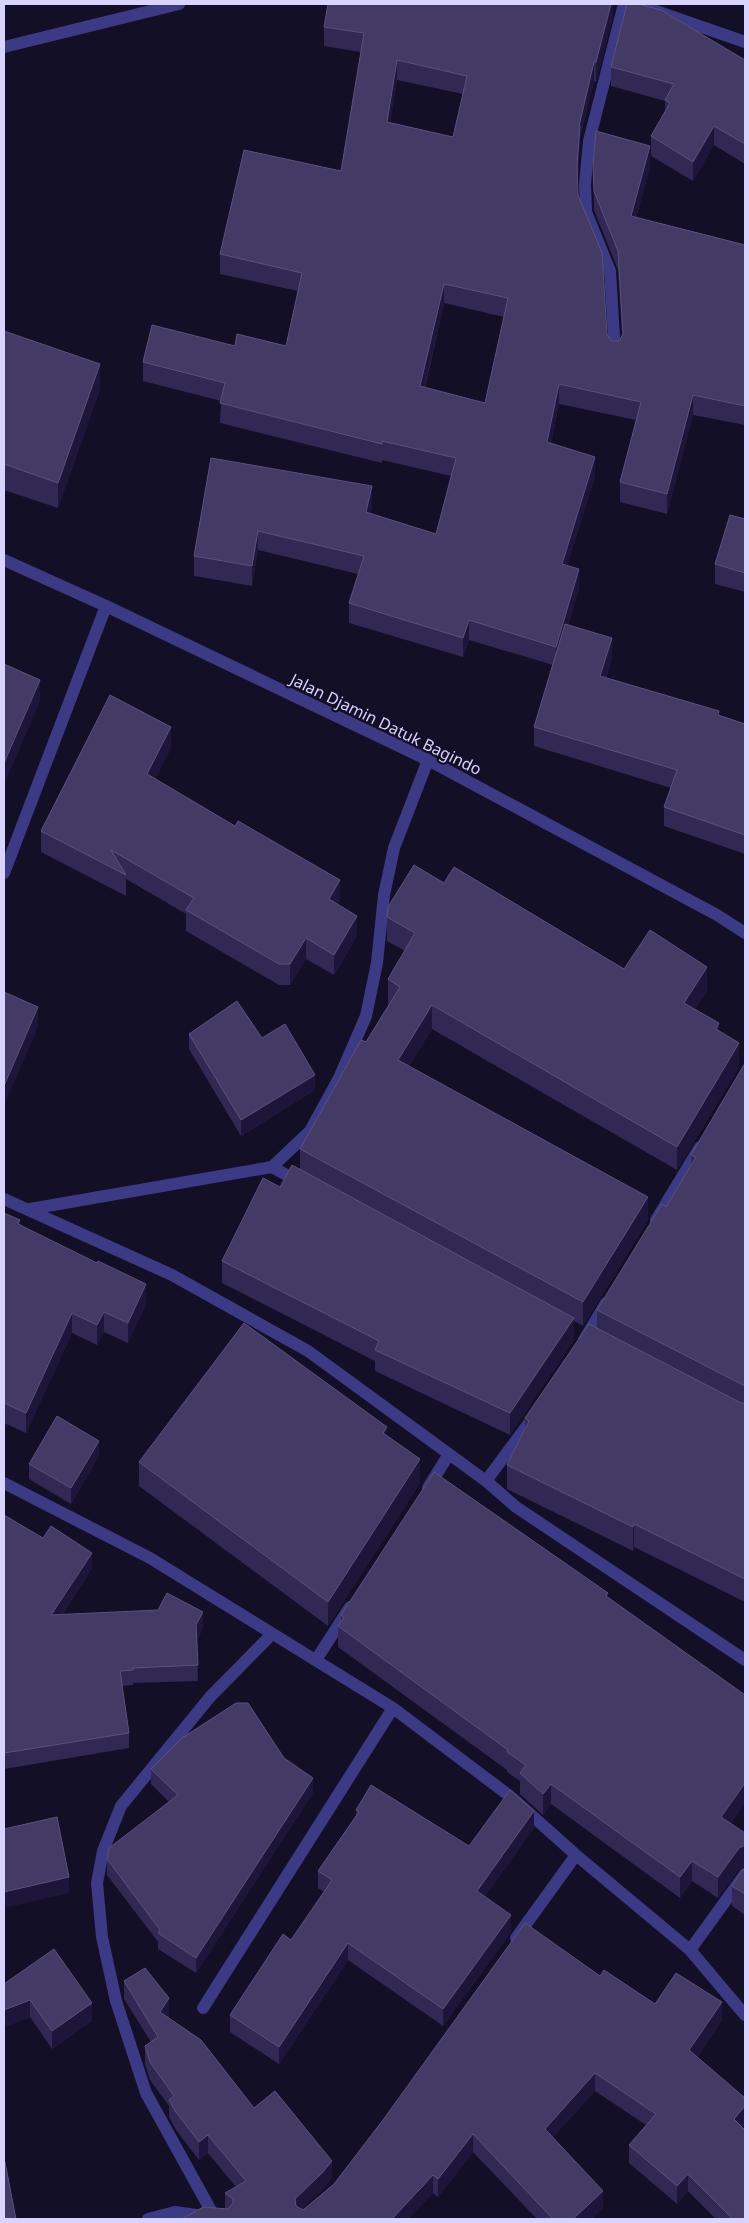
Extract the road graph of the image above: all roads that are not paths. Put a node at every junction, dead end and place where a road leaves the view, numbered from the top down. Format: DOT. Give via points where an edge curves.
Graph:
graph roads {
  1 [pos="179,4"];
  2 [pos="624,4"];
  3 [pos="636,4"];
  4 [pos="745,42"];
  5 [pos="4,47"];
  6 [pos="616,353"];
  7 [pos="4,560"];
  8 [pos="106,606"];
  9 [pos="428,760"];
  10 [pos="4,873"];
  11 [pos="745,933"];
  12 [pos="704,1140"];
  13 [pos="272,1167"];
  14 [pos="316,1191"];
  15 [pos="4,1199"];
  16 [pos="30,1209"];
  17 [pos="648,1234"];
  18 [pos="611,1294"];
  19 [pos="576,1353"];
  20 [pos="540,1408"];
  21 [pos="449,1454"];
  22 [pos="486,1481"];
  23 [pos="4,1483"];
  24 [pos="419,1501"];
  25 [pos="357,1596"];
  26 [pos="272,1634"];
  27 [pos="316,1660"];
  28 [pos="745,1660"];
  29 [pos="393,1708"];
  30 [pos="576,1855"];
  31 [pos="745,1874"];
  32 [pos="508,1950"];
  33 [pos="690,1950"];
  34 [pos="203,2008"];
  35 [pos="745,2015"];
  36 [pos="219,2218"];
  37 [pos="148,2219"];
  1 -- 5 [label="street"];
  2 -- 6 [label="street" via="589,141 585,184 586,212 610,271"];
  3 -- 4 [label="street"];
  7 -- 8 [label="street, Jalan Djamin Datuk Bagindo"];
  8 -- 9 [label="street, Jalan Djamin Datuk Bagindo"];
  8 -- 10 [label="street"];
  9 -- 11 [label="street, Jalan Djamin Datuk Bagindo"];
  9 -- 13 [label="street" via="394,848 366,1016 340,1076 310,1131"];
  12 -- 17 [label="street"];
  13 -- 14 [label="street"];
  13 -- 16 [label="street"];
  15 -- 16 [label="street"];
  16 -- 21 [label="street" via="172,1275 308,1351"];
  18 -- 19 [label="street"];
  20 -- 22 [label="street"];
  21 -- 22 [label="street"];
  21 -- 24 [label="street"];
  22 -- 28 [label="street" via="516,1507"];
  23 -- 26 [label="street" via="150,1558"];
  25 -- 27 [label="street"];
  26 -- 27 [label="street"];
  26 -- 36 [label="street" via="210,1697 121,1806 104,1851 97,1883 102,1937 116,2001 146,2093"];
  27 -- 29 [label="street"];
  29 -- 30 [label="street" via="511,1797"];
  29 -- 34 [label="street"];
  30 -- 32 [label="street"];
  30 -- 33 [label="street"];
  31 -- 33 [label="street"];
  33 -- 35 [label="street"];
  36 -- 37 [label="street" via="175,2212"];
}
